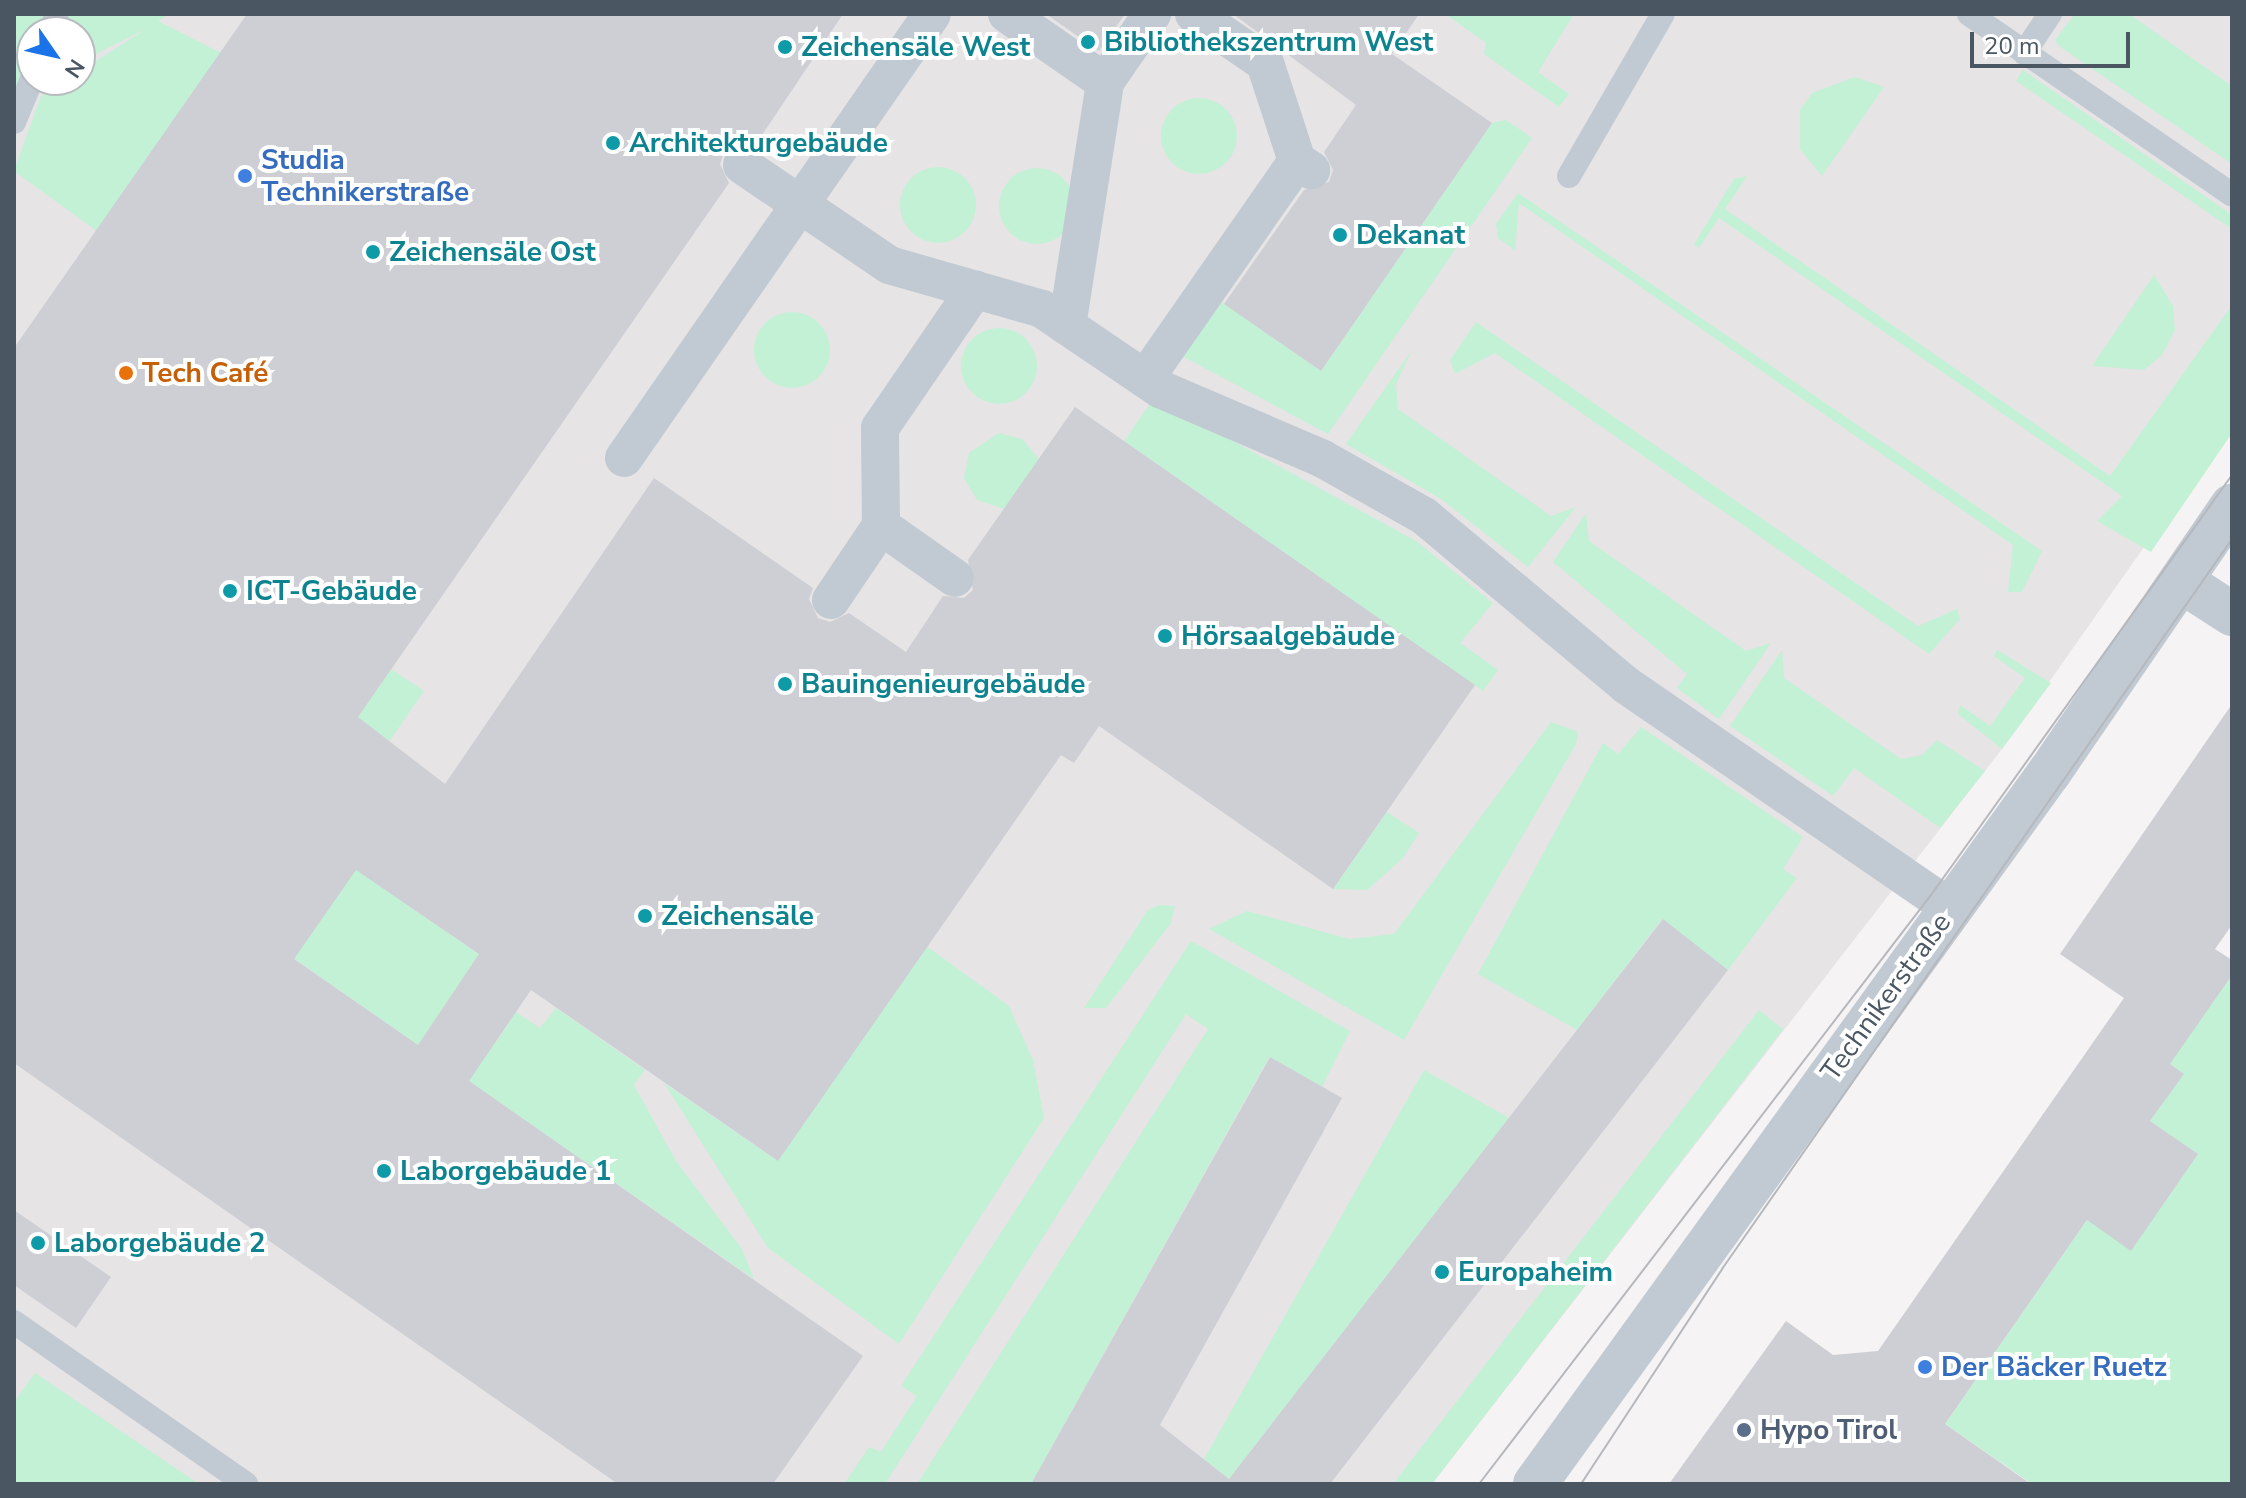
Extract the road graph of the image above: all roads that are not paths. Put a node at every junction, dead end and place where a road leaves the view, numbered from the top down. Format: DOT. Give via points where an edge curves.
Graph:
graph roads {
  1 [pos="932,14"];
  2 [pos="1007,14"];
  3 [pos="1152,14"];
  4 [pos="1194,14"];
  5 [pos="1663,14"];
  6 [pos="1969,14"];
  7 [pos="2050,14"];
  8 [pos="2024,53"];
  9 [pos="1105,82"];
  10 [pos="25,96"];
  11 [pos="14,122"];
  12 [pos="742,165"];
  13 [pos="1569,176"];
  14 [pos="2232,195"];
  15 [pos="801,205"];
  16 [pos="975,289"];
  17 [pos="1067,326"];
  18 [pos="1145,379"];
  19 [pos="624,458"];
  20 [pos="2232,506"];
  21 [pos="881,526"];
  22 [pos="955,578"];
  23 [pos="2181,581"];
  24 [pos="831,600"];
  25 [pos="2232,614"];
  26 [pos="1950,908"];
  27 [pos="14,1322"];
  28 [pos="246,1484"];
  29 [pos="1535,1484"];
  1 -- 15 [label="street"];
  2 -- 9 [label="street"];
  3 -- 9 [label="street"];
  4 -- 18 [label="street" via="1270,56 1304,165"];
  5 -- 13 [label="lane"];
  6 -- 8 [label="lane"];
  7 -- 8 [label="lane"];
  8 -- 14 [label="lane"];
  9 -- 17 [label="street"];
  10 -- 11 [label="lane"];
  12 -- 15 [label="street"];
  15 -- 16 [label="street" via="889,265"];
  15 -- 19 [label="street"];
  16 -- 17 [label="street" via="1042,309"];
  16 -- 21 [label="street" via="880,428"];
  17 -- 18 [label="street"];
  18 -- 26 [label="street" via="1323,459 1424,516 1565,640 1718,733"];
  20 -- 23 [label="street, Technikerstraße"];
  21 -- 22 [label="street"];
  21 -- 24 [label="street"];
  23 -- 25 [label="street"];
  23 -- 26 [label="street, Technikerstraße"];
  26 -- 29 [label="street, Technikerstraße"];
  27 -- 28 [label="lane"];
}
